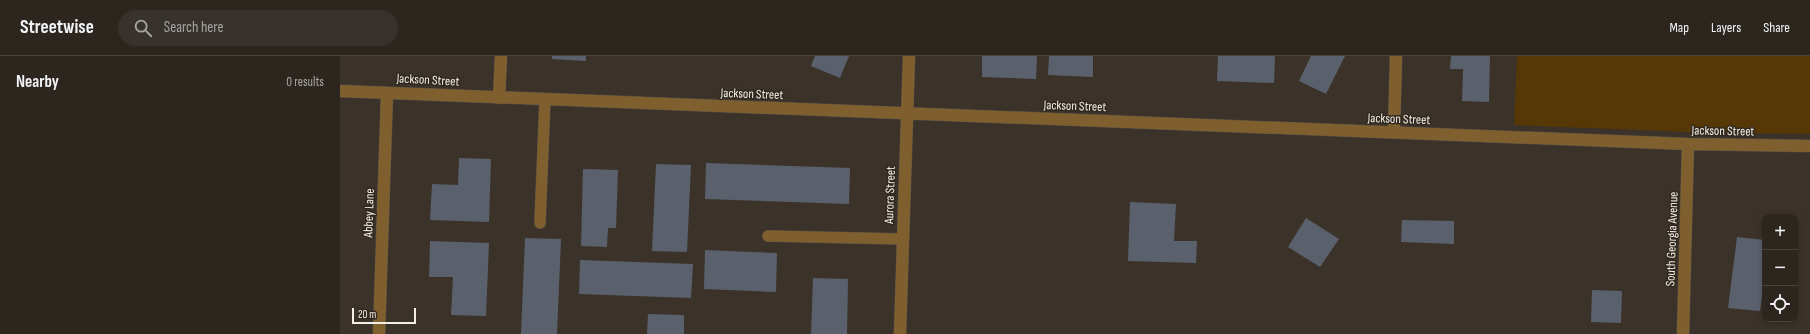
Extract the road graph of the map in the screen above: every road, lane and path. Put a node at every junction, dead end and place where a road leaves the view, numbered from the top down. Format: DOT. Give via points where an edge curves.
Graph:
graph roads {
  1 [pos="501,56"];
  2 [pos="909,56"];
  3 [pos="1396,56"];
  4 [pos="340,91"];
  5 [pos="387,93"];
  6 [pos="499,98"];
  7 [pos="545,99"];
  8 [pos="907,114"];
  9 [pos="1394,132"];
  10 [pos="1688,144"];
  11 [pos="1810,146"];
  12 [pos="540,223"];
  13 [pos="768,236"];
  14 [pos="903,239"];
  15 [pos="379,334"];
  16 [pos="900,334"];
  17 [pos="1683,334"];
  1 -- 6 [label="street"];
  2 -- 8 [label="street, Aurora Street"];
  3 -- 9 [label="street"];
  4 -- 5 [label="street, Jackson Street"];
  5 -- 6 [label="street, Jackson Street"];
  5 -- 15 [label="street, Abbey Lane"];
  6 -- 7 [label="street, Jackson Street"];
  7 -- 8 [label="street, Jackson Street"];
  7 -- 12 [label="lane"];
  8 -- 9 [label="street, Jackson Street"];
  8 -- 14 [label="street, Aurora Street"];
  9 -- 10 [label="street, Jackson Street"];
  10 -- 11 [label="street, Jackson Street"];
  10 -- 17 [label="street, South Georgia Avenue"];
  13 -- 14 [label="lane"];
  14 -- 16 [label="street, Aurora Street"];
}
